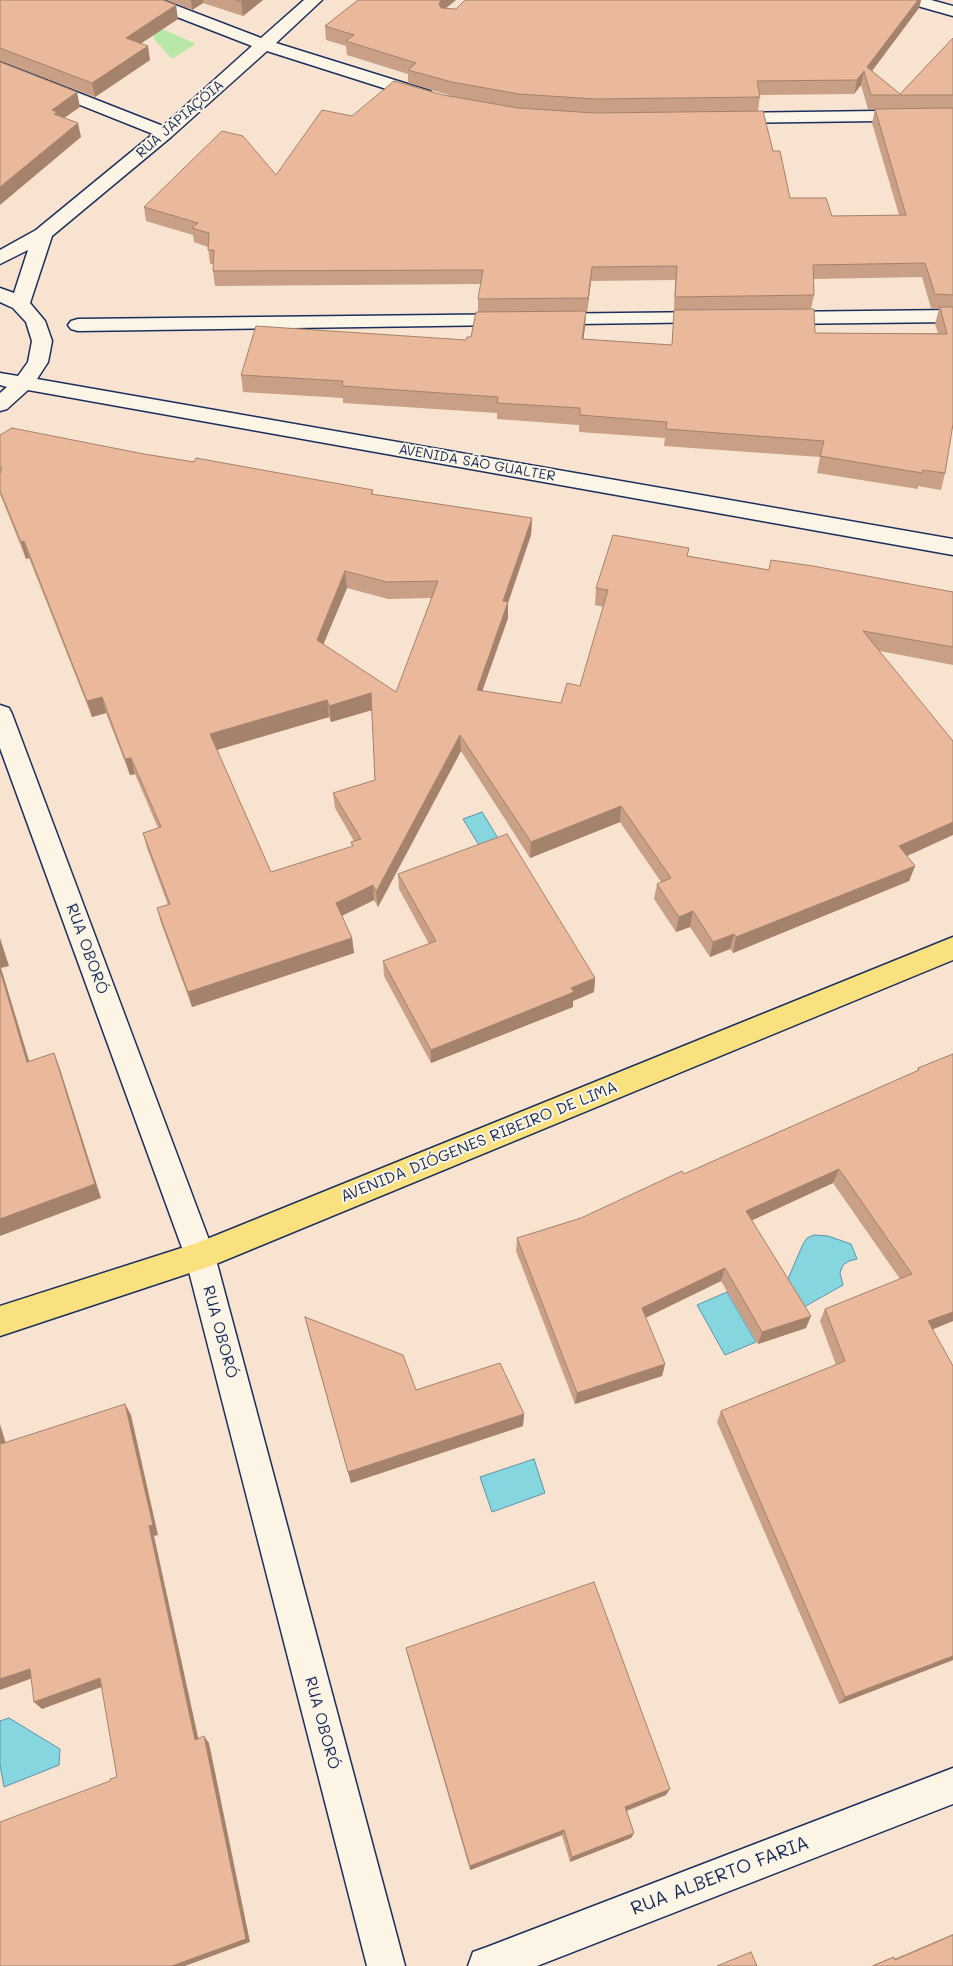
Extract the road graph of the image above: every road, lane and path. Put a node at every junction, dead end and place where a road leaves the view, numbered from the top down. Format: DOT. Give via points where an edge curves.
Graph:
graph roads {
  1 [pos="148,0"];
  2 [pos="314,0"];
  3 [pos="913,0"];
  4 [pos="953,11"];
  5 [pos="264,44"];
  6 [pos="0,66"];
  7 [pos="441,100"];
  8 [pos="953,115"];
  9 [pos="714,118"];
  10 [pos="165,133"];
  11 [pos="43,234"];
  12 [pos="0,258"];
  13 [pos="0,294"];
  14 [pos="20,304"];
  15 [pos="953,316"];
  16 [pos="734,318"];
  17 [pos="754,318"];
  18 [pos="78,324"];
  19 [pos="0,379"];
  20 [pos="24,383"];
  21 [pos="0,404"];
  22 [pos="953,547"];
  23 [pos="0,714"];
  24 [pos="953,948"];
  25 [pos="200,1256"];
  26 [pos="0,1321"];
  27 [pos="953,1786"];
  28 [pos="386,1966"];
  29 [pos="487,1966"];
  1 -- 5 [label="street" via="192,10"];
  2 -- 5 [label="street, RUA JAPIAÇÓIA"];
  3 -- 4 [label="street"];
  5 -- 7 [label="street" via="363,78"];
  5 -- 10 [label="street, RUA JAPIAÇÓIA"];
  6 -- 10 [label="street"];
  8 -- 9 [label="street"];
  10 -- 11 [label="street, RUA JAPIAÇÓIA"];
  11 -- 12 [label="street, RUA JAPIAÇÓIA"];
  11 -- 14 [label="street"];
  13 -- 14 [label="street"];
  14 -- 20 [label="street" via="35,321 42,341 38,362"];
  15 -- 17 [label="street"];
  16 -- 18 [label="street"];
  19 -- 20 [label="street, AVENIDA SÃO GUALTER"];
  20 -- 21 [label="street"];
  20 -- 22 [label="street, AVENIDA SÃO GUALTER"];
  23 -- 25 [label="street, RUA OBORÓ"];
  24 -- 25 [label="main road, AVENIDA DIÓGENES RIBEIRO DE LIMA"];
  25 -- 26 [label="main road, AVENIDA DIÓGENES RIBEIRO DE LIMA"];
  25 -- 28 [label="street, RUA OBORÓ"];
  27 -- 29 [label="street, RUA ALBERTO FARIA"];
}
